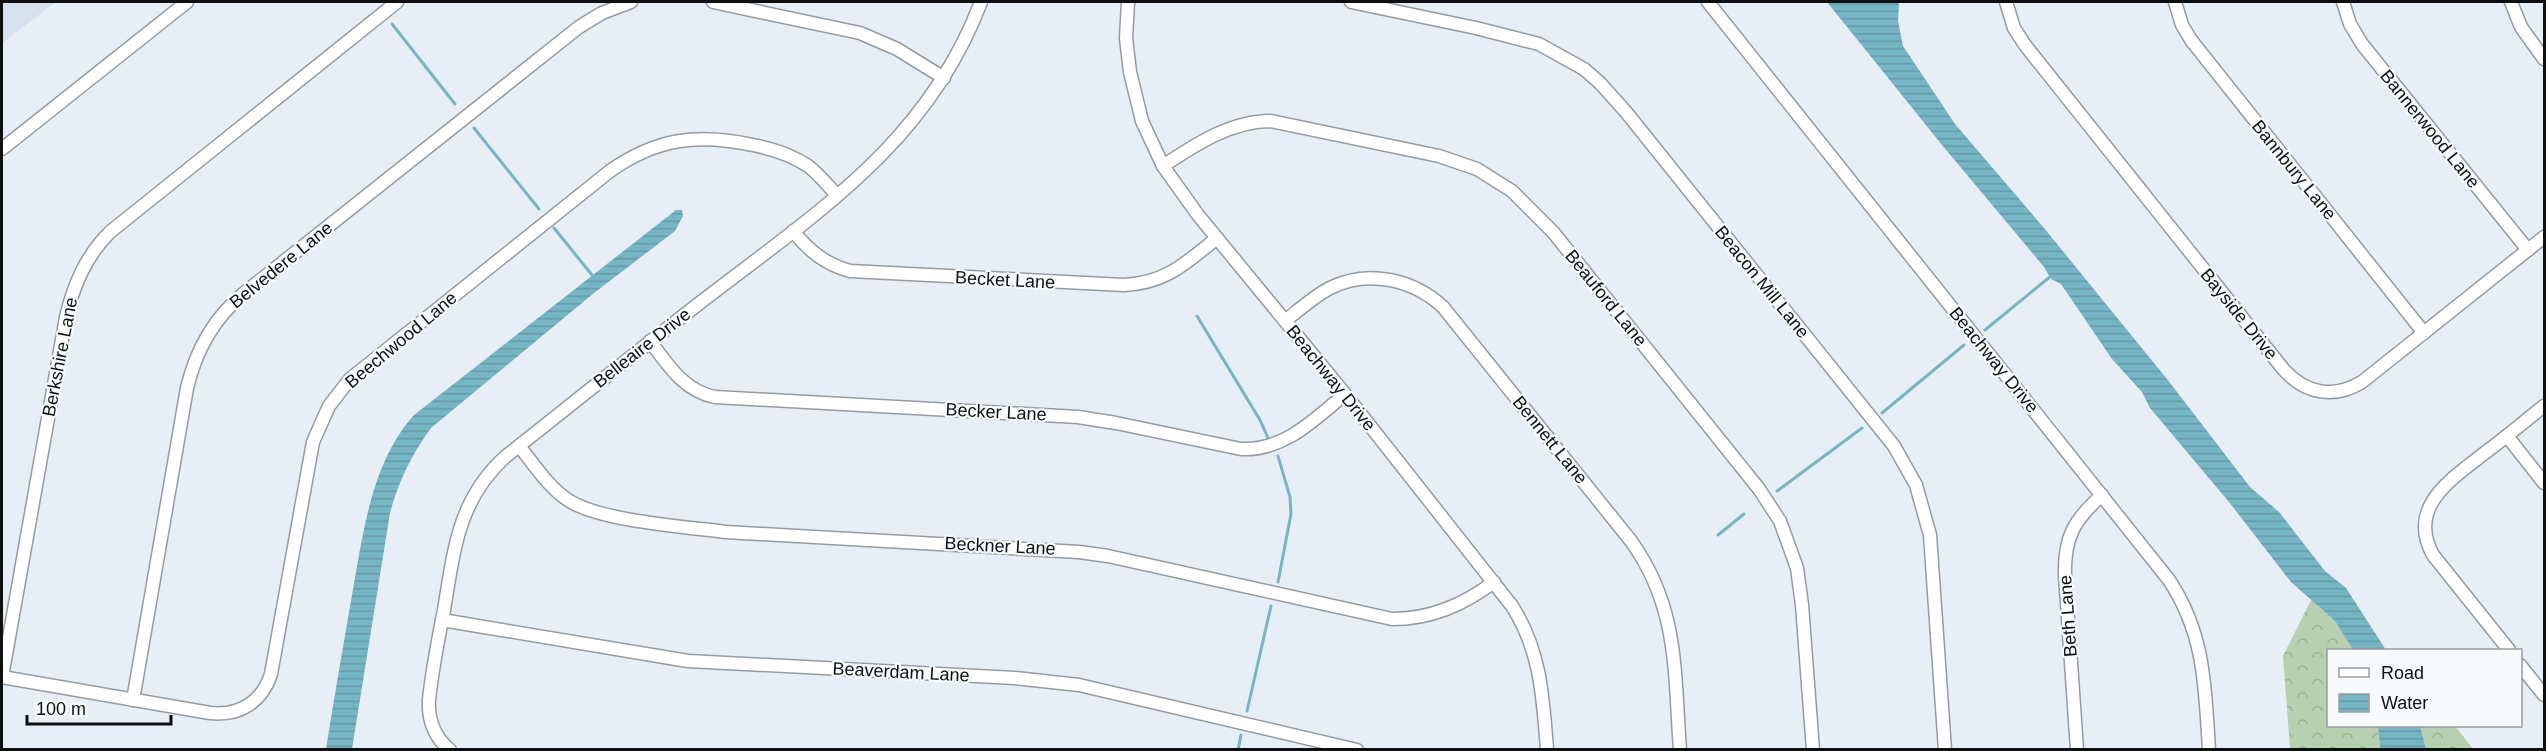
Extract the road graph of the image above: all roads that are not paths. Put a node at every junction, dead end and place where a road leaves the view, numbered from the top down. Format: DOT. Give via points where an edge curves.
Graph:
graph roads {
  1 [pos="187,2"];
  2 [pos="397,2"];
  3 [pos="631,2"];
  4 [pos="713,2"];
  5 [pos="981,2"];
  6 [pos="1128,2"];
  7 [pos="1351,2"];
  8 [pos="1708,2"];
  9 [pos="2006,2"];
  10 [pos="2175,2"];
  11 [pos="2343,2"];
  12 [pos="2511,2"];
  13 [pos="2544,59"];
  14 [pos="944,78"];
  15 [pos="2,149"];
  16 [pos="1162,166"];
  17 [pos="837,195"];
  18 [pos="794,231"];
  19 [pos="2544,237"];
  20 [pos="1217,238"];
  21 [pos="2528,250"];
  22 [pos="1285,321"];
  23 [pos="2424,333"];
  24 [pos="650,341"];
  25 [pos="1344,394"];
  26 [pos="2544,406"];
  27 [pos="2507,436"];
  28 [pos="519,446"];
  29 [pos="2544,483"];
  30 [pos="2102,495"];
  31 [pos="1494,582"];
  32 [pos="442,620"];
  33 [pos="2507,649"];
  34 [pos="2522,668"];
  35 [pos="2,677"];
  36 [pos="2544,695"];
  37 [pos="133,700"];
  38 [pos="450,750"];
  39 [pos="1357,750"];
  40 [pos="1548,750"];
  41 [pos="1680,750"];
  42 [pos="1813,750"];
  43 [pos="1945,750"];
  44 [pos="2077,750"];
  45 [pos="2209,750"];
  1 -- 15 [label="street"];
  2 -- 35 [label="street, Berkshire Lane" via="110,232 87,260 66,317"];
  3 -- 37 [label="street, Belvedere Lane" via="579,27 243,294 213,326 195,358 187,388"];
  4 -- 14 [label="street" via="860,33 897,49"];
  5 -- 14 [label="street, Belleaire Drive"];
  6 -- 16 [label="street, Beachway Drive" via="1126,38 1130,72 1142,121"];
  7 -- 43 [label="street, Beacon Mill Lane" via="1519,38 1554,51 1600,82 1894,446 1916,485 1930,535"];
  8 -- 30 [label="street, Beachway Drive"];
  9 -- 23 [label="street, Bayside Drive" via="2014,28 2025,45 2294,380 2319,392 2351,388"];
  10 -- 23 [label="street, Bannbury Lane" via="2191,40"];
  11 -- 21 [label="street, Bannerwood Lane" via="2362,44"];
  12 -- 13 [label="street" via="2521,27"];
  14 -- 17 [label="street, Belleaire Drive" via="893,145"];
  16 -- 20 [label="street, Beachway Drive"];
  16 -- 42 [label="street, Beauford Lane" via="1232,128 1271,121 1458,162 1512,191 1560,241 1759,489 1780,521 1791,546 1800,586"];
  17 -- 18 [label="street, Belleaire Drive"];
  17 -- 37 [label="street, Beechwood Lane" via="798,160 724,139 690,138 656,146 610,171 356,373 334,398 313,442 273,667 260,695 244,708 225,714"];
  18 -- 20 [label="street, Becket Lane" via="817,256 850,271 1124,285 1168,276"];
  18 -- 24 [label="street, Belleaire Drive"];
  19 -- 21 [label="street, Bayside Drive"];
  20 -- 22 [label="street, Beachway Drive"];
  21 -- 23 [label="street, Bayside Drive"];
  22 -- 25 [label="street, Beachway Drive"];
  22 -- 41 [label="street, Bennett Lane" via="1331,288 1359,280 1382,279 1409,285 1443,307 1647,566 1669,623"];
  24 -- 25 [label="street, Becker Lane" via="683,381 715,397 1064,416 1124,424 1241,449 1261,448 1291,437"];
  24 -- 28 [label="street, Belleaire Drive"];
  25 -- 31 [label="street, Beachway Drive"];
  26 -- 27 [label="street"];
  27 -- 29 [label="street"];
  27 -- 33 [label="street" via="2440,490 2429,508 2426,526 2433,555"];
  28 -- 31 [label="street, Beckner Lane" via="554,488 575,504 679,526 1079,552 1392,619 1421,617 1452,608"];
  28 -- 32 [label="street, Belleaire Drive" via="489,474 465,510"];
  30 -- 44 [label="street, Beth Lane" via="2075,524 2066,550"];
  30 -- 45 [label="street, Beachway Drive" via="2165,575 2187,611 2202,660"];
  31 -- 40 [label="street, Beachway Drive" via="1518,614 1537,658"];
  32 -- 38 [label="street, Belleaire Drive" via="428,708 437,736"];
  32 -- 39 [label="street, Beaverdam Lane" via="688,661 1015,678 1079,685"];
  34 -- 36 [label="street"];
  35 -- 37 [label="street, Beechwood Lane"];
}
